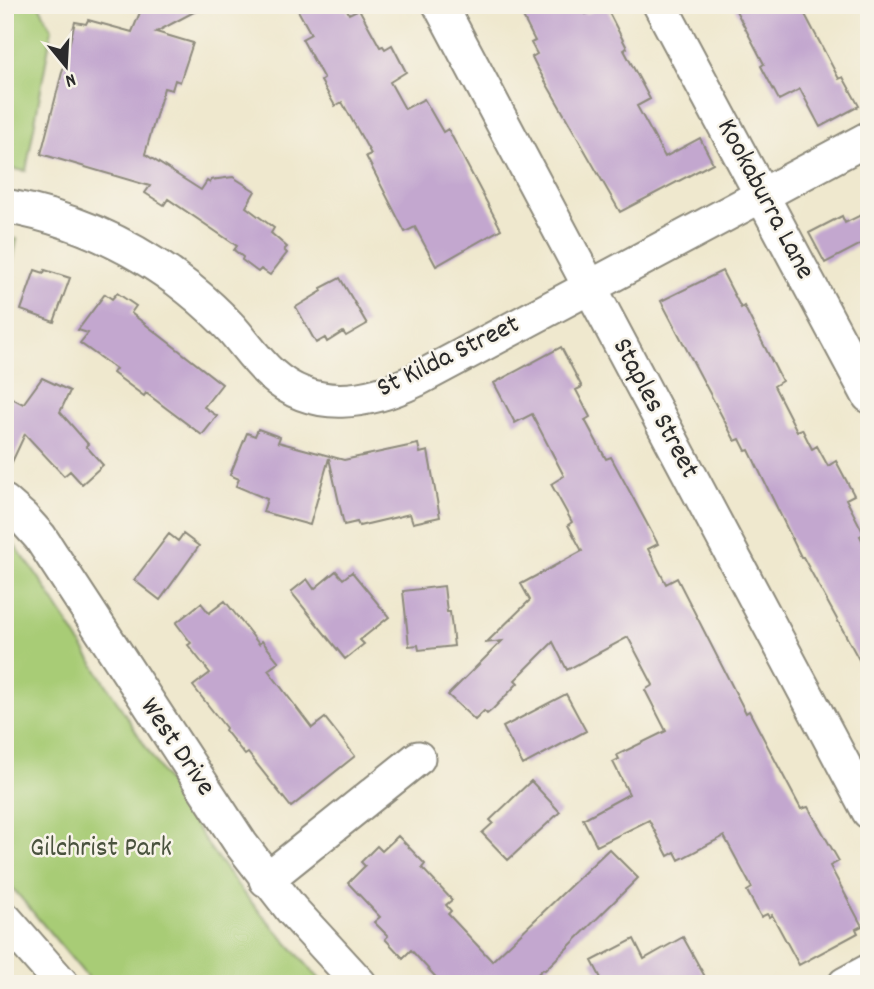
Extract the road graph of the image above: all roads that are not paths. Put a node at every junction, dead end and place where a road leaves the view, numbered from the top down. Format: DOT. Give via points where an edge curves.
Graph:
graph roads {
  1 [pos="440,5"];
  2 [pos="660,5"];
  3 [pos="869,138"];
  4 [pos="762,196"];
  5 [pos="5,206"];
  6 [pos="589,286"];
  7 [pos="869,396"];
  8 [pos="5,502"];
  9 [pos="418,758"];
  10 [pos="869,812"];
  11 [pos="266,880"];
  12 [pos="5,919"];
  13 [pos="869,971"];
  14 [pos="62,984"];
  15 [pos="360,984"];
  16 [pos="845,984"];
  1 -- 6 [label="street, Staples Street"];
  2 -- 4 [label="street, Kookaburra Lane"];
  3 -- 4 [label="street, St Kilda Street"];
  4 -- 6 [label="street, St Kilda Street"];
  4 -- 7 [label="street, Kookaburra Lane"];
  5 -- 6 [label="street, St Kilda Street" via="65,220 116,241 190,290 273,376 302,392 337,400 376,397 397,389"];
  6 -- 10 [label="street, Staples Street"];
  8 -- 11 [label="street, West Drive" via="40,537"];
  9 -- 11 [label="street"];
  11 -- 15 [label="street, West Drive"];
  12 -- 14 [label="street"];
  13 -- 16 [label="street"];
}
